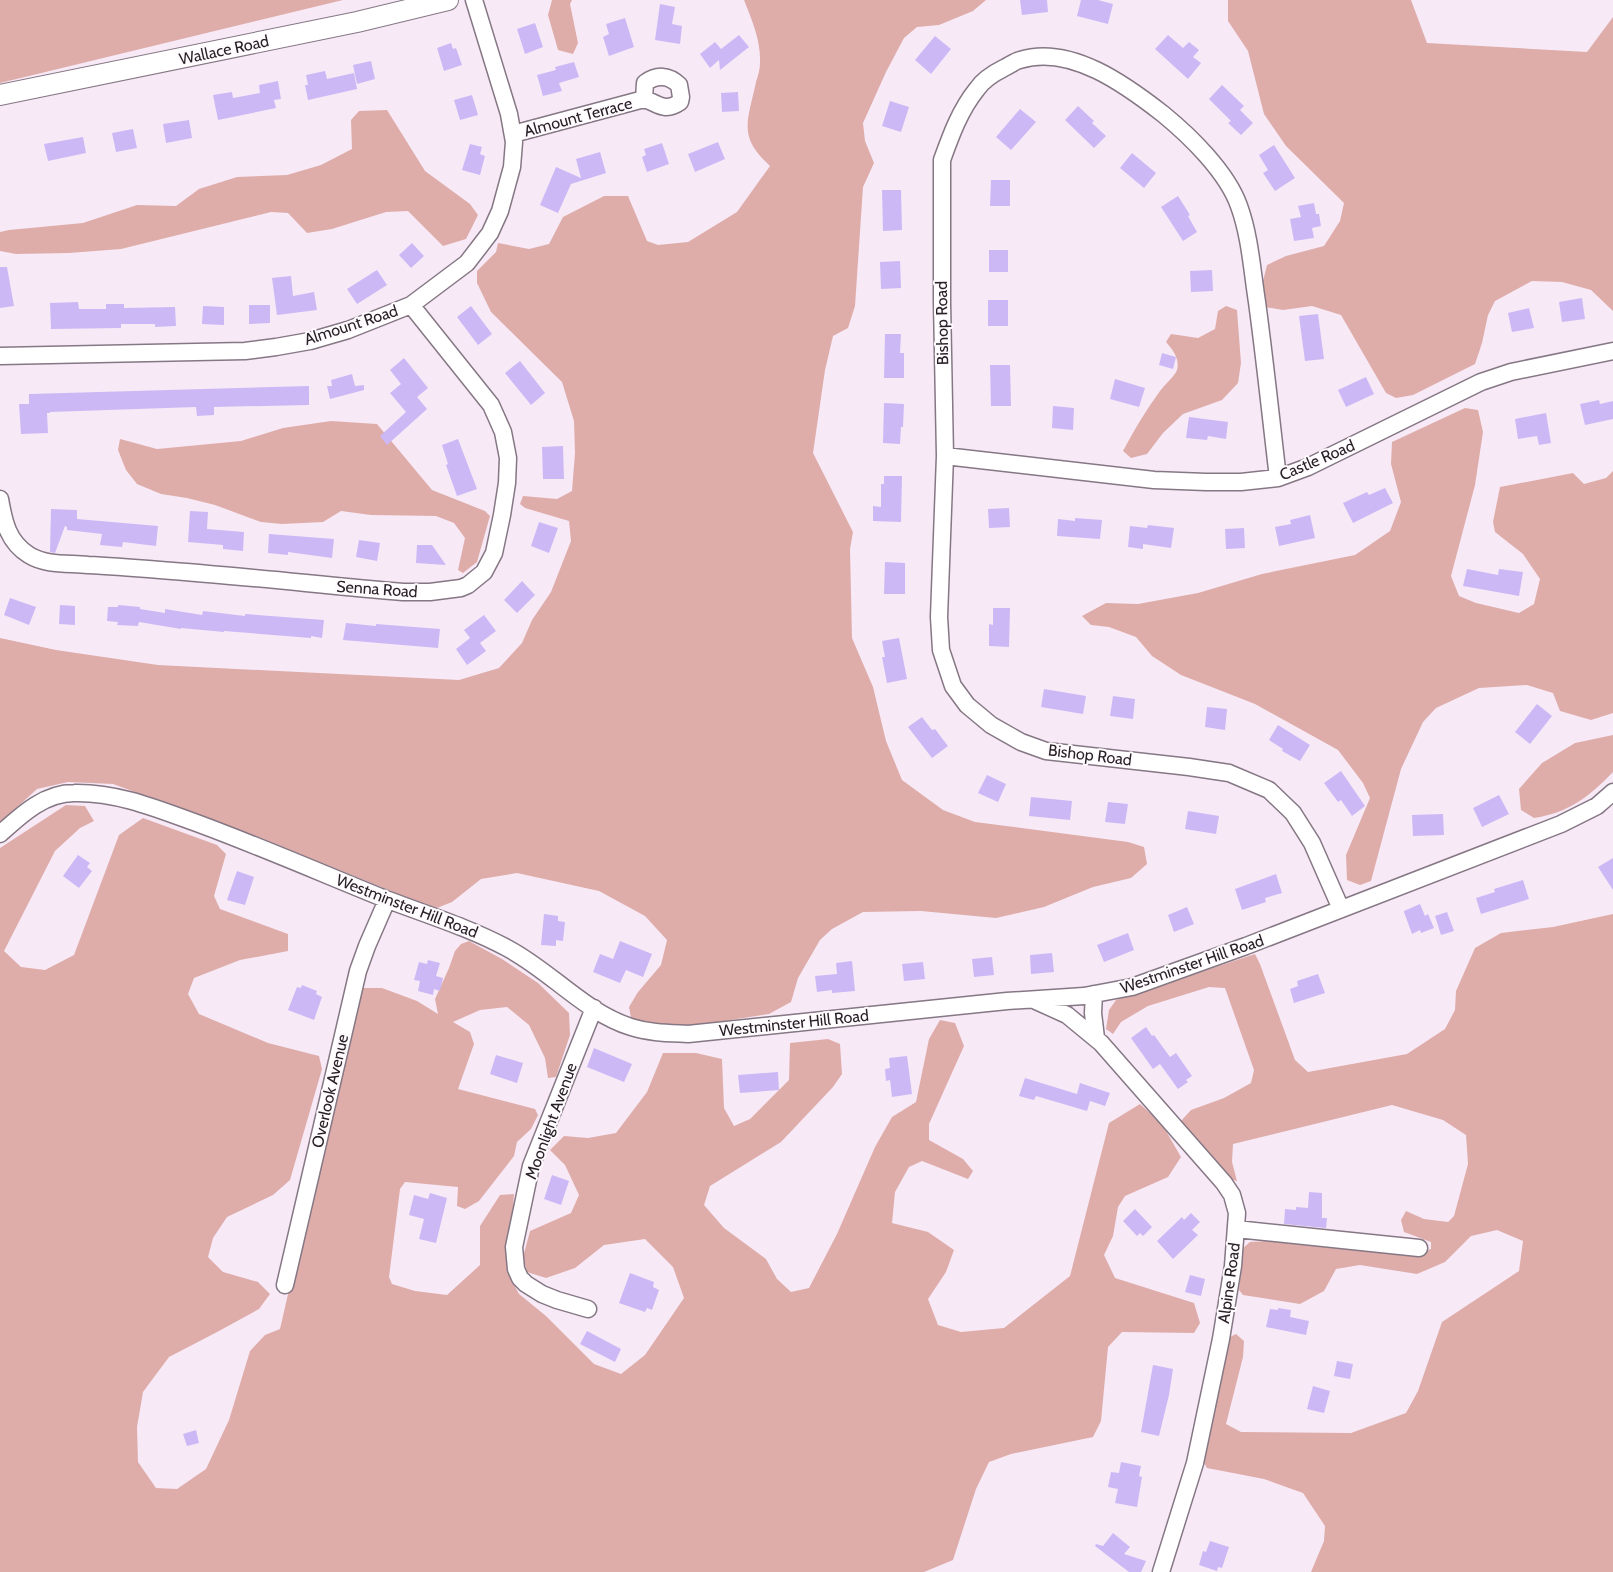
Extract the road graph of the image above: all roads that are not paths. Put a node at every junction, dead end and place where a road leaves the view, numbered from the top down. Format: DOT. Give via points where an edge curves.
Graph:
graph roads {
  1 [pos="448,0"];
  2 [pos="474,0"];
  3 [pos="0,95"];
  4 [pos="644,99"];
  5 [pos="513,134"];
  6 [pos="410,305"];
  7 [pos="1613,351"];
  8 [pos="0,356"];
  9 [pos="945,456"];
  10 [pos="1278,478"];
  11 [pos="0,499"];
  12 [pos="1613,792"];
  13 [pos="0,834"];
  14 [pos="387,900"];
  15 [pos="1341,910"];
  16 [pos="1094,994"];
  17 [pos="1032,1000"];
  18 [pos="594,1008"];
  19 [pos="1096,1038"];
  20 [pos="1236,1229"];
  21 [pos="1419,1248"];
  22 [pos="285,1285"];
  23 [pos="588,1309"];
  24 [pos="1161,1572"];
  1 -- 3 [label="street, Wallace Road" via="357,22"];
  2 -- 5 [label="street, Almount Road"];
  4 -- 5 [label="street, Almount Terrace"];
  5 -- 6 [label="street, Almount Road" via="510,178 490,234 467,263"];
  6 -- 8 [label="street, Almount Road" via="329,336 245,351"];
  6 -- 11 [label="street, Senna Road" via="484,395 498,418 507,445 505,499 494,553 484,572 468,585 443,591 403,592 53,563 29,555 15,542 4,522"];
  7 -- 10 [label="street, Castle Road" via="1511,372 1481,382 1308,467"];
  9 -- 10 [label="street, Castle Road" via="1154,480 1224,482"];
  9 -- 10 [label="street, Bishop Road" via="942,160 963,109 978,87 996,72 1020,60 1047,56 1070,59 1094,69 1138,94 1186,133 1230,185 1240,206 1249,246"];
  9 -- 15 [label="street, Bishop Road" via="941,650 953,686 967,705 991,726 1046,752 1229,773 1269,790 1294,813 1312,843"];
  12 -- 15 [label="street, Westminster Hill Road" via="1597,806 1561,824"];
  13 -- 14 [label="street, Westminster Hill Road" via="25,812 47,799 73,793 116,796 144,803 247,842"];
  14 -- 18 [label="street, Westminster Hill Road" via="473,931 520,955"];
  14 -- 22 [label="street, Overlook Avenue" via="358,971"];
  15 -- 16 [label="street, Westminster Hill Road" via="1132,987"];
  16 -- 17 [label="street, Westminster Hill Road"];
  16 -- 19 [label="street"];
  17 -- 18 [label="street, Westminster Hill Road" via="688,1034 632,1027"];
  17 -- 19 [label="street, Alpine Road" via="1068,1015"];
  18 -- 23 [label="street, Moonlight Avenue" via="531,1166 514,1247 516,1269 526,1284 542,1294"];
  19 -- 20 [label="street, Alpine Road" via="1224,1184 1237,1213"];
  20 -- 21 [label="street"];
  20 -- 24 [label="street, Alpine Road" via="1234,1266 1195,1463"];
}
